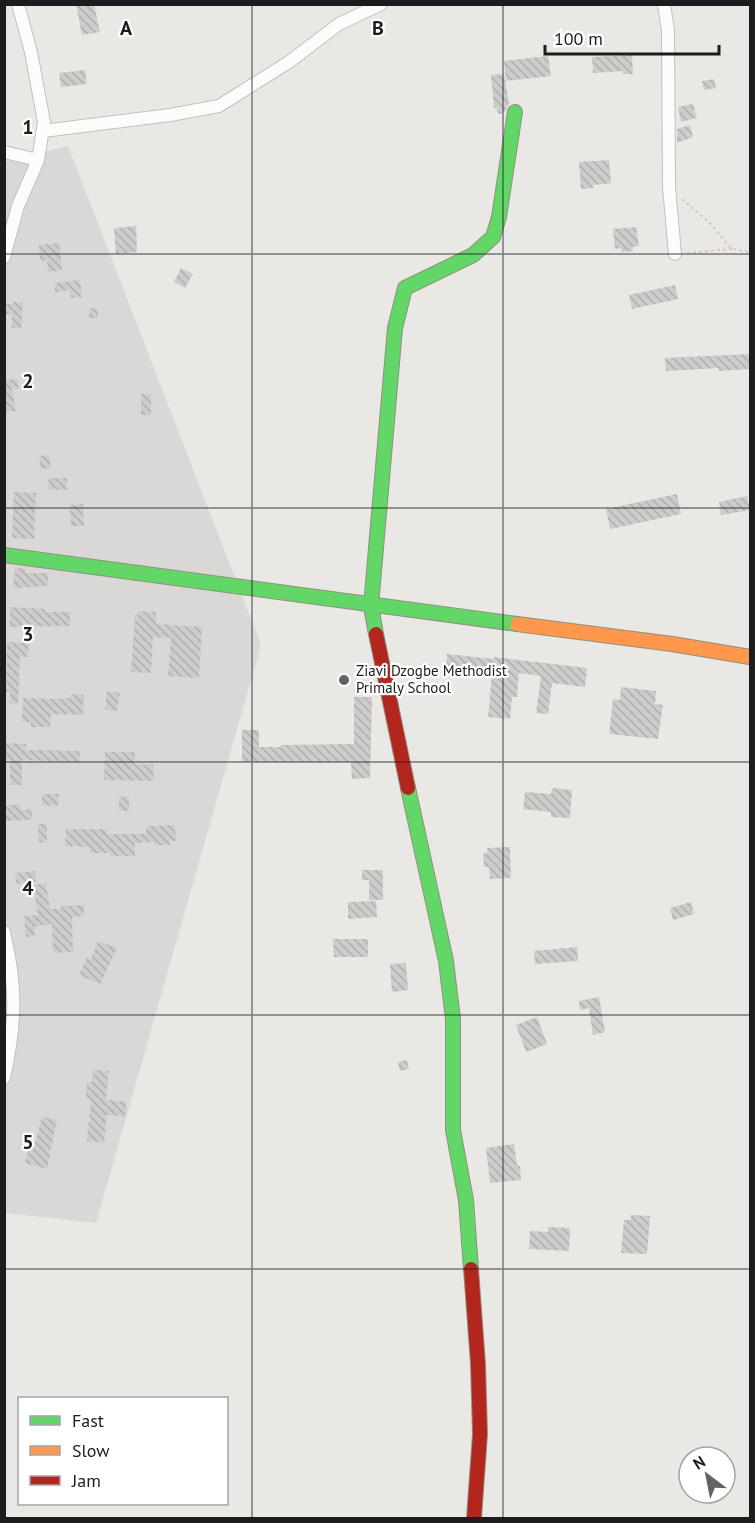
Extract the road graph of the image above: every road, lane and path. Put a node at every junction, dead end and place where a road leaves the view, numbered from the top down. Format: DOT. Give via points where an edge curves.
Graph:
graph roads {
  1 [pos="18,4"];
  2 [pos="381,4"];
  3 [pos="664,4"];
  4 [pos="515,112"];
  5 [pos="43,131"];
  6 [pos="4,152"];
  7 [pos="38,160"];
  8 [pos="669,187"];
  9 [pos="733,249"];
  10 [pos="750,252"];
  11 [pos="675,254"];
  12 [pos="4,257"];
  13 [pos="4,555"];
  14 [pos="371,606"];
  15 [pos="750,657"];
  16 [pos="4,932"];
  17 [pos="4,1078"];
  18 [pos="474,1518"];
  1 -- 5 [label="street" via="32,52"];
  2 -- 5 [label="street" via="339,24 290,62 219,106"];
  3 -- 8 [label="street" via="668,31"];
  4 -- 14 [label="street" via="496,232 468,257 405,288 399,306"];
  5 -- 7 [label="street"];
  6 -- 7 [label="street"];
  7 -- 12 [label="street" via="18,207"];
  8 -- 9 [label="path"];
  8 -- 11 [label="street"];
  9 -- 10 [label="path"];
  9 -- 11 [label="path"];
  13 -- 14 [label="street"];
  14 -- 15 [label="street"];
  14 -- 18 [label="street" via="446,962 453,1019 453,1130 466,1200 478,1364 480,1434"];
  16 -- 17 [label="street" via="13,999 10,1055"];
}
